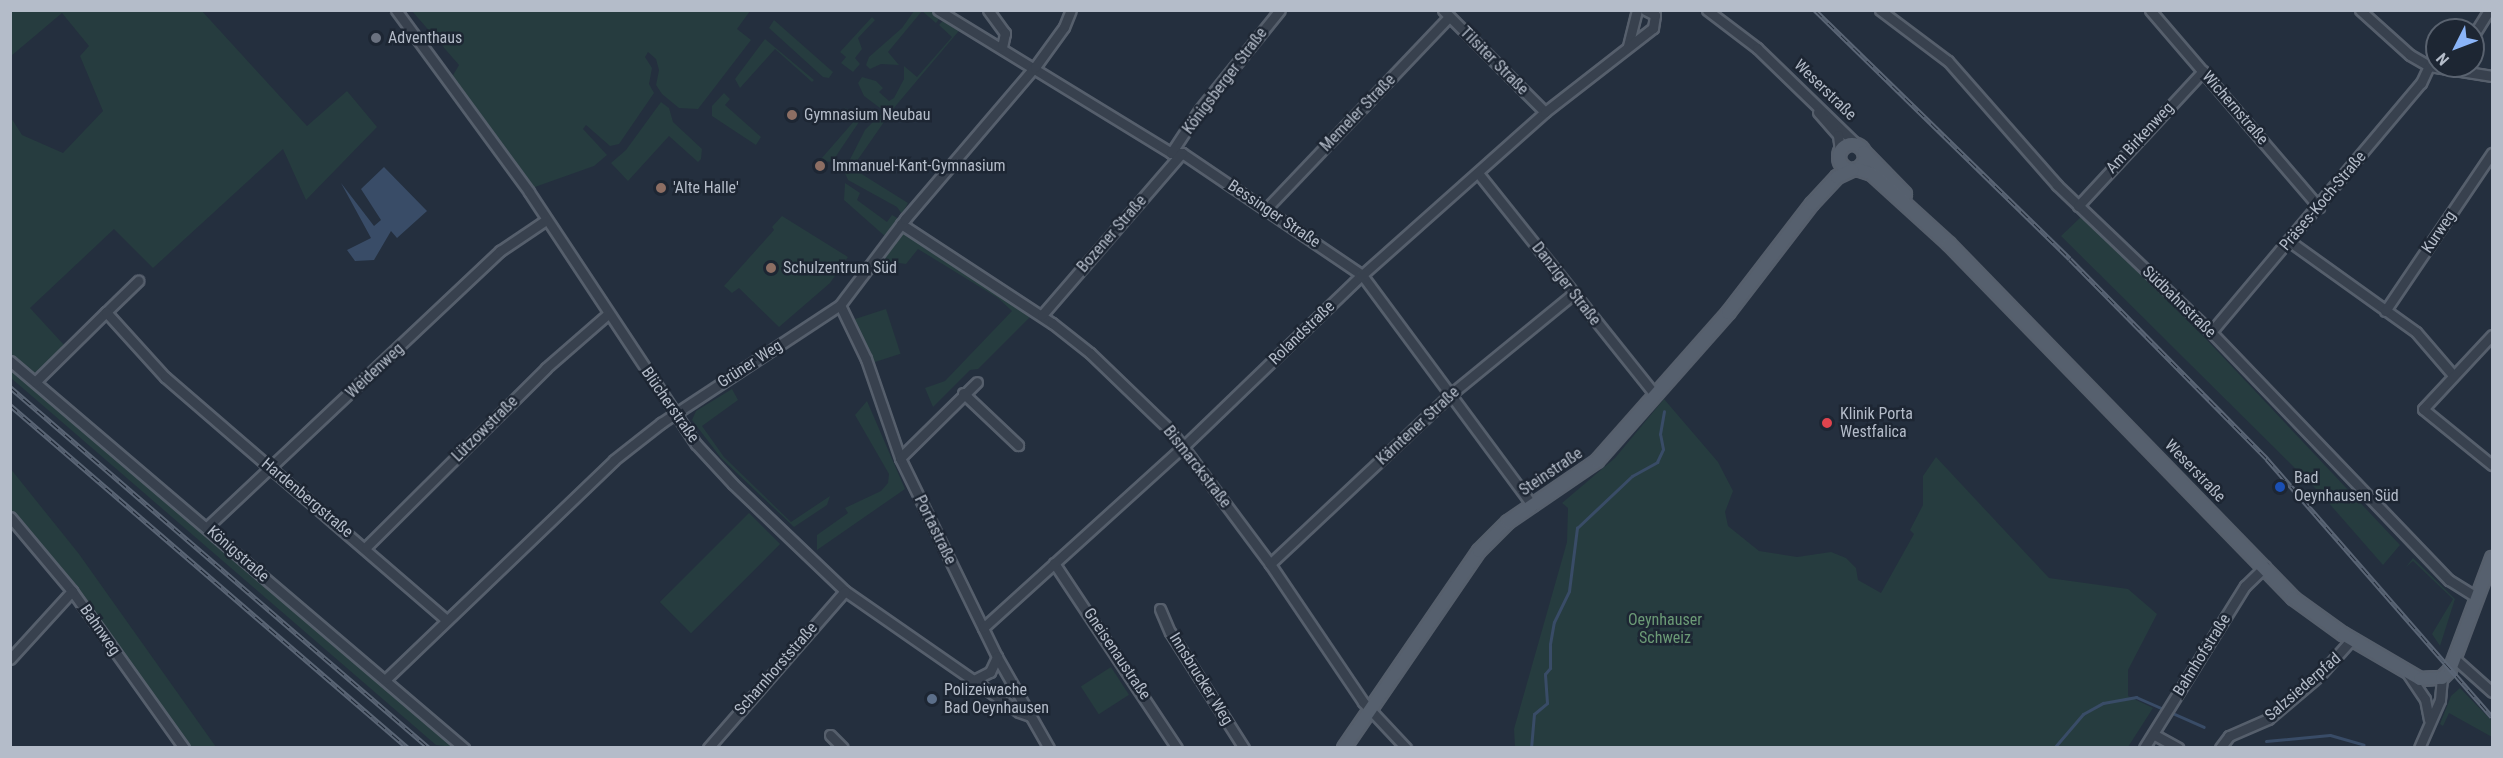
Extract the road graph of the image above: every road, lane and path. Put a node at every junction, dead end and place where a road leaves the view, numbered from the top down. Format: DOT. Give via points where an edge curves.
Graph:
graph roads {
  1 [pos="396,10"];
  2 [pos="938,10"];
  3 [pos="988,10"];
  4 [pos="1071,10"];
  5 [pos="1280,10"];
  6 [pos="1637,10"];
  7 [pos="1645,10"];
  8 [pos="1707,10"];
  9 [pos="1880,10"];
  10 [pos="2150,10"];
  11 [pos="2360,10"];
  12 [pos="1446,14"];
  13 [pos="1002,46"];
  14 [pos="1628,46"];
  15 [pos="1770,59"];
  16 [pos="2425,64"];
  17 [pos="1035,67"];
  18 [pos="2203,71"];
  19 [pos="2425,74"];
  20 [pos="1545,112"];
  21 [pos="1860,149"];
  22 [pos="1171,153"];
  23 [pos="1182,153"];
  24 [pos="2493,153"];
  25 [pos="1839,154"];
  26 [pos="1854,169"];
  27 [pos="1478,173"];
  28 [pos="1812,204"];
  29 [pos="2078,206"];
  30 [pos="2319,207"];
  31 [pos="1266,209"];
  32 [pos="546,220"];
  33 [pos="901,224"];
  34 [pos="2289,241"];
  35 [pos="1949,244"];
  36 [pos="1362,275"];
  37 [pos="138,281"];
  38 [pos="1572,294"];
  39 [pos="840,304"];
  40 [pos="2385,311"];
  41 [pos="106,312"];
  42 [pos="608,314"];
  43 [pos="1042,315"];
  44 [pos="2211,332"];
  45 [pos="2493,335"];
  46 [pos="10,361"];
  47 [pos="2453,375"];
  48 [pos="35,382"];
  49 [pos="977,382"];
  50 [pos="963,393"];
  51 [pos="1451,394"];
  52 [pos="1655,395"];
  53 [pos="675,414"];
  54 [pos="1018,445"];
  55 [pos="1184,446"];
  56 [pos="900,458"];
  57 [pos="2493,465"];
  58 [pos="271,467"];
  59 [pos="1533,506"];
  60 [pos="10,517"];
  61 [pos="207,527"];
  62 [pos="366,547"];
  63 [pos="2493,558"];
  64 [pos="1054,563"];
  65 [pos="1270,564"];
  66 [pos="2265,567"];
  67 [pos="72,591"];
  68 [pos="845,591"];
  69 [pos="2475,596"];
  70 [pos="1160,609"];
  71 [pos="447,620"];
  72 [pos="983,628"];
  73 [pos="2352,639"];
  74 [pos="997,657"];
  75 [pos="2454,658"];
  76 [pos="10,659"];
  77 [pos="2407,672"];
  78 [pos="2442,678"];
  79 [pos="386,679"];
  80 [pos="974,680"];
  81 [pos="2493,692"];
  82 [pos="1370,710"];
  83 [pos="1030,716"];
  84 [pos="2429,722"];
  85 [pos="2152,734"];
  86 [pos="830,735"];
  87 [pos="184,747"];
  88 [pos="464,747"];
  89 [pos="708,747"];
  90 [pos="843,747"];
  91 [pos="1049,747"];
  92 [pos="1177,747"];
  93 [pos="1244,747"];
  94 [pos="1344,747"];
  95 [pos="1406,747"];
  96 [pos="2144,747"];
  97 [pos="2178,747"];
  98 [pos="2220,747"];
  99 [pos="2418,747"];
  1 -- 32 [label="street, Blücherstraße"];
  2 -- 13 [label="street"];
  3 -- 13 [label="street" via="1005,33"];
  4 -- 17 [label="street, Grüner Weg" via="1064,27"];
  5 -- 22 [label="street, Königsberger Straße" via="1200,108"];
  6 -- 14 [label="street"];
  7 -- 14 [label="street, Rolandstraße" via="1655,15 1653,28"];
  8 -- 15 [label="street, Weserstraße"];
  9 -- 29 [label="street, Südbahnstraße" via="1948,61 1992,115"];
  10 -- 18 [label="street, Wichernstraße"];
  11 -- 16 [label="street"];
  12 -- 20 [label="street, Tilsiter Straße"];
  12 -- 31 [label="street, Memeler Straße"];
  13 -- 17 [label="street"];
  14 -- 20 [label="street, Rolandstraße"];
  15 -- 21 [label="street, Weserstraße"];
  15 -- 25 [label="street, Weserstraße" via="1838,135"];
  17 -- 22 [label="street"];
  17 -- 33 [label="street, Grüner Weg"];
  18 -- 29 [label="street, Am Birkenweg"];
  18 -- 30 [label="street, Wichernstraße"];
  19 -- 30 [label="street, Präses-Koch-Straße"];
  20 -- 27 [label="street, Rolandstraße"];
  21 -- 25 [label="main road" via="1845,146"];
  21 -- 26 [label="main road" via="1863,164"];
  21 -- 35 [label="main road, Weserstraße"];
  22 -- 23 [label="street"];
  23 -- 31 [label="street, Bessinger Straße"];
  23 -- 43 [label="street, Bozener Straße"];
  24 -- 40 [label="street, Kurweg"];
  25 -- 26 [label="main road" via="1841,165"];
  25 -- 28 [label="main road, Steinstraße"];
  26 -- 28 [label="main road, Steinstraße" via="1837,177"];
  26 -- 35 [label="main road, Weserstraße" via="1872,174"];
  27 -- 36 [label="street, Rolandstraße"];
  27 -- 38 [label="street, Danziger Straße"];
  28 -- 52 [label="main road, Steinstraße" via="1728,313"];
  29 -- 44 [label="street, Südbahnstraße"];
  30 -- 34 [label="street, Präses-Koch-Straße"];
  31 -- 36 [label="street, Bessinger Straße"];
  32 -- 42 [label="street, Blücherstraße"];
  32 -- 58 [label="street, Weidenweg" via="500,251"];
  33 -- 39 [label="street, Grüner Weg"];
  33 -- 43 [label="street, Bismarckstraße"];
  34 -- 40 [label="street"];
  34 -- 44 [label="street, Präses-Koch-Straße"];
  35 -- 66 [label="main road, Weserstraße"];
  36 -- 51 [label="street, Bessinger Straße"];
  36 -- 55 [label="street, Rolandstraße"];
  37 -- 41 [label="street"];
  38 -- 51 [label="street, Kärntener Straße"];
  38 -- 52 [label="street, Danziger Straße"];
  39 -- 53 [label="street, Grüner Weg"];
  39 -- 56 [label="street, Portastraße" via="879,394"];
  40 -- 47 [label="street" via="2416,333"];
  41 -- 48 [label="street"];
  41 -- 58 [label="street, Hardenbergstraße" via="165,377"];
  42 -- 53 [label="street, Blücherstraße"];
  42 -- 62 [label="street, Lützowstraße" via="546,368"];
  43 -- 55 [label="street, Bismarckstraße" via="1090,353"];
  44 -- 69 [label="street, Südbahnstraße" via="2449,580"];
  45 -- 47 [label="street"];
  46 -- 48 [label="street, Königstraße"];
  47 -- 57 [label="street" via="2423,409"];
  48 -- 61 [label="street, Königstraße"];
  49 -- 50 [label="street"];
  50 -- 54 [label="street"];
  50 -- 56 [label="street"];
  51 -- 59 [label="street, Bessinger Straße"];
  51 -- 65 [label="street, Kärntener Straße"];
  52 -- 59 [label="main road, Steinstraße" via="1597,461"];
  53 -- 68 [label="street, Blücherstraße" via="733,484"];
  53 -- 71 [label="street, Grüner Weg" via="614,460"];
  55 -- 64 [label="street, Rolandstraße"];
  55 -- 65 [label="street, Bismarckstraße"];
  56 -- 72 [label="street, Portastraße"];
  58 -- 61 [label="street, Weidenweg"];
  58 -- 62 [label="street, Hardenbergstraße"];
  59 -- 82 [label="main road, Steinstraße" via="1508,522 1479,551"];
  60 -- 67 [label="street, Bahnweg"];
  61 -- 79 [label="street, Königstraße"];
  62 -- 71 [label="street, Hardenbergstraße"];
  63 -- 69 [label="main road"];
  64 -- 72 [label="street, Rolandstraße"];
  64 -- 92 [label="street, Gneisenaustraße"];
  65 -- 82 [label="street, Bismarckstraße"];
  66 -- 73 [label="main road, Weserstraße" via="2293,598"];
  66 -- 85 [label="street, Bahnhofstraße" via="2246,585"];
  67 -- 76 [label="street"];
  67 -- 87 [label="street, Bahnweg"];
  68 -- 80 [label="street, Blücherstraße"];
  68 -- 89 [label="street, Scharnhorststraße"];
  69 -- 75 [label="main road"];
  70 -- 93 [label="street, Innsbrucker Weg" via="1170,632"];
  71 -- 79 [label="street, Grüner Weg"];
  72 -- 74 [label="street, Portastraße"];
  73 -- 77 [label="main road, Weserstraße"];
  73 -- 98 [label="street, Salzsiederpfad" via="2320,675 2268,719 2229,735"];
  74 -- 80 [label="street" via="990,672"];
  74 -- 83 [label="street, Portastraße"];
  75 -- 78 [label="main road"];
  75 -- 81 [label="street"];
  77 -- 78 [label="main road, Weserstraße" via="2426,681"];
  77 -- 84 [label="street" via="2426,699"];
  78 -- 84 [label="street" via="2440,700"];
  79 -- 88 [label="street, Königstraße"];
  80 -- 83 [label="street, Blücherstraße"];
  82 -- 94 [label="main road, Steinstraße"];
  82 -- 95 [label="street, Bismarckstraße"];
  83 -- 91 [label="street, Portastraße"];
  84 -- 99 [label="street"];
  85 -- 96 [label="street, Bahnhofstraße"];
  85 -- 97 [label="street"];
  86 -- 90 [label="street"];
}
